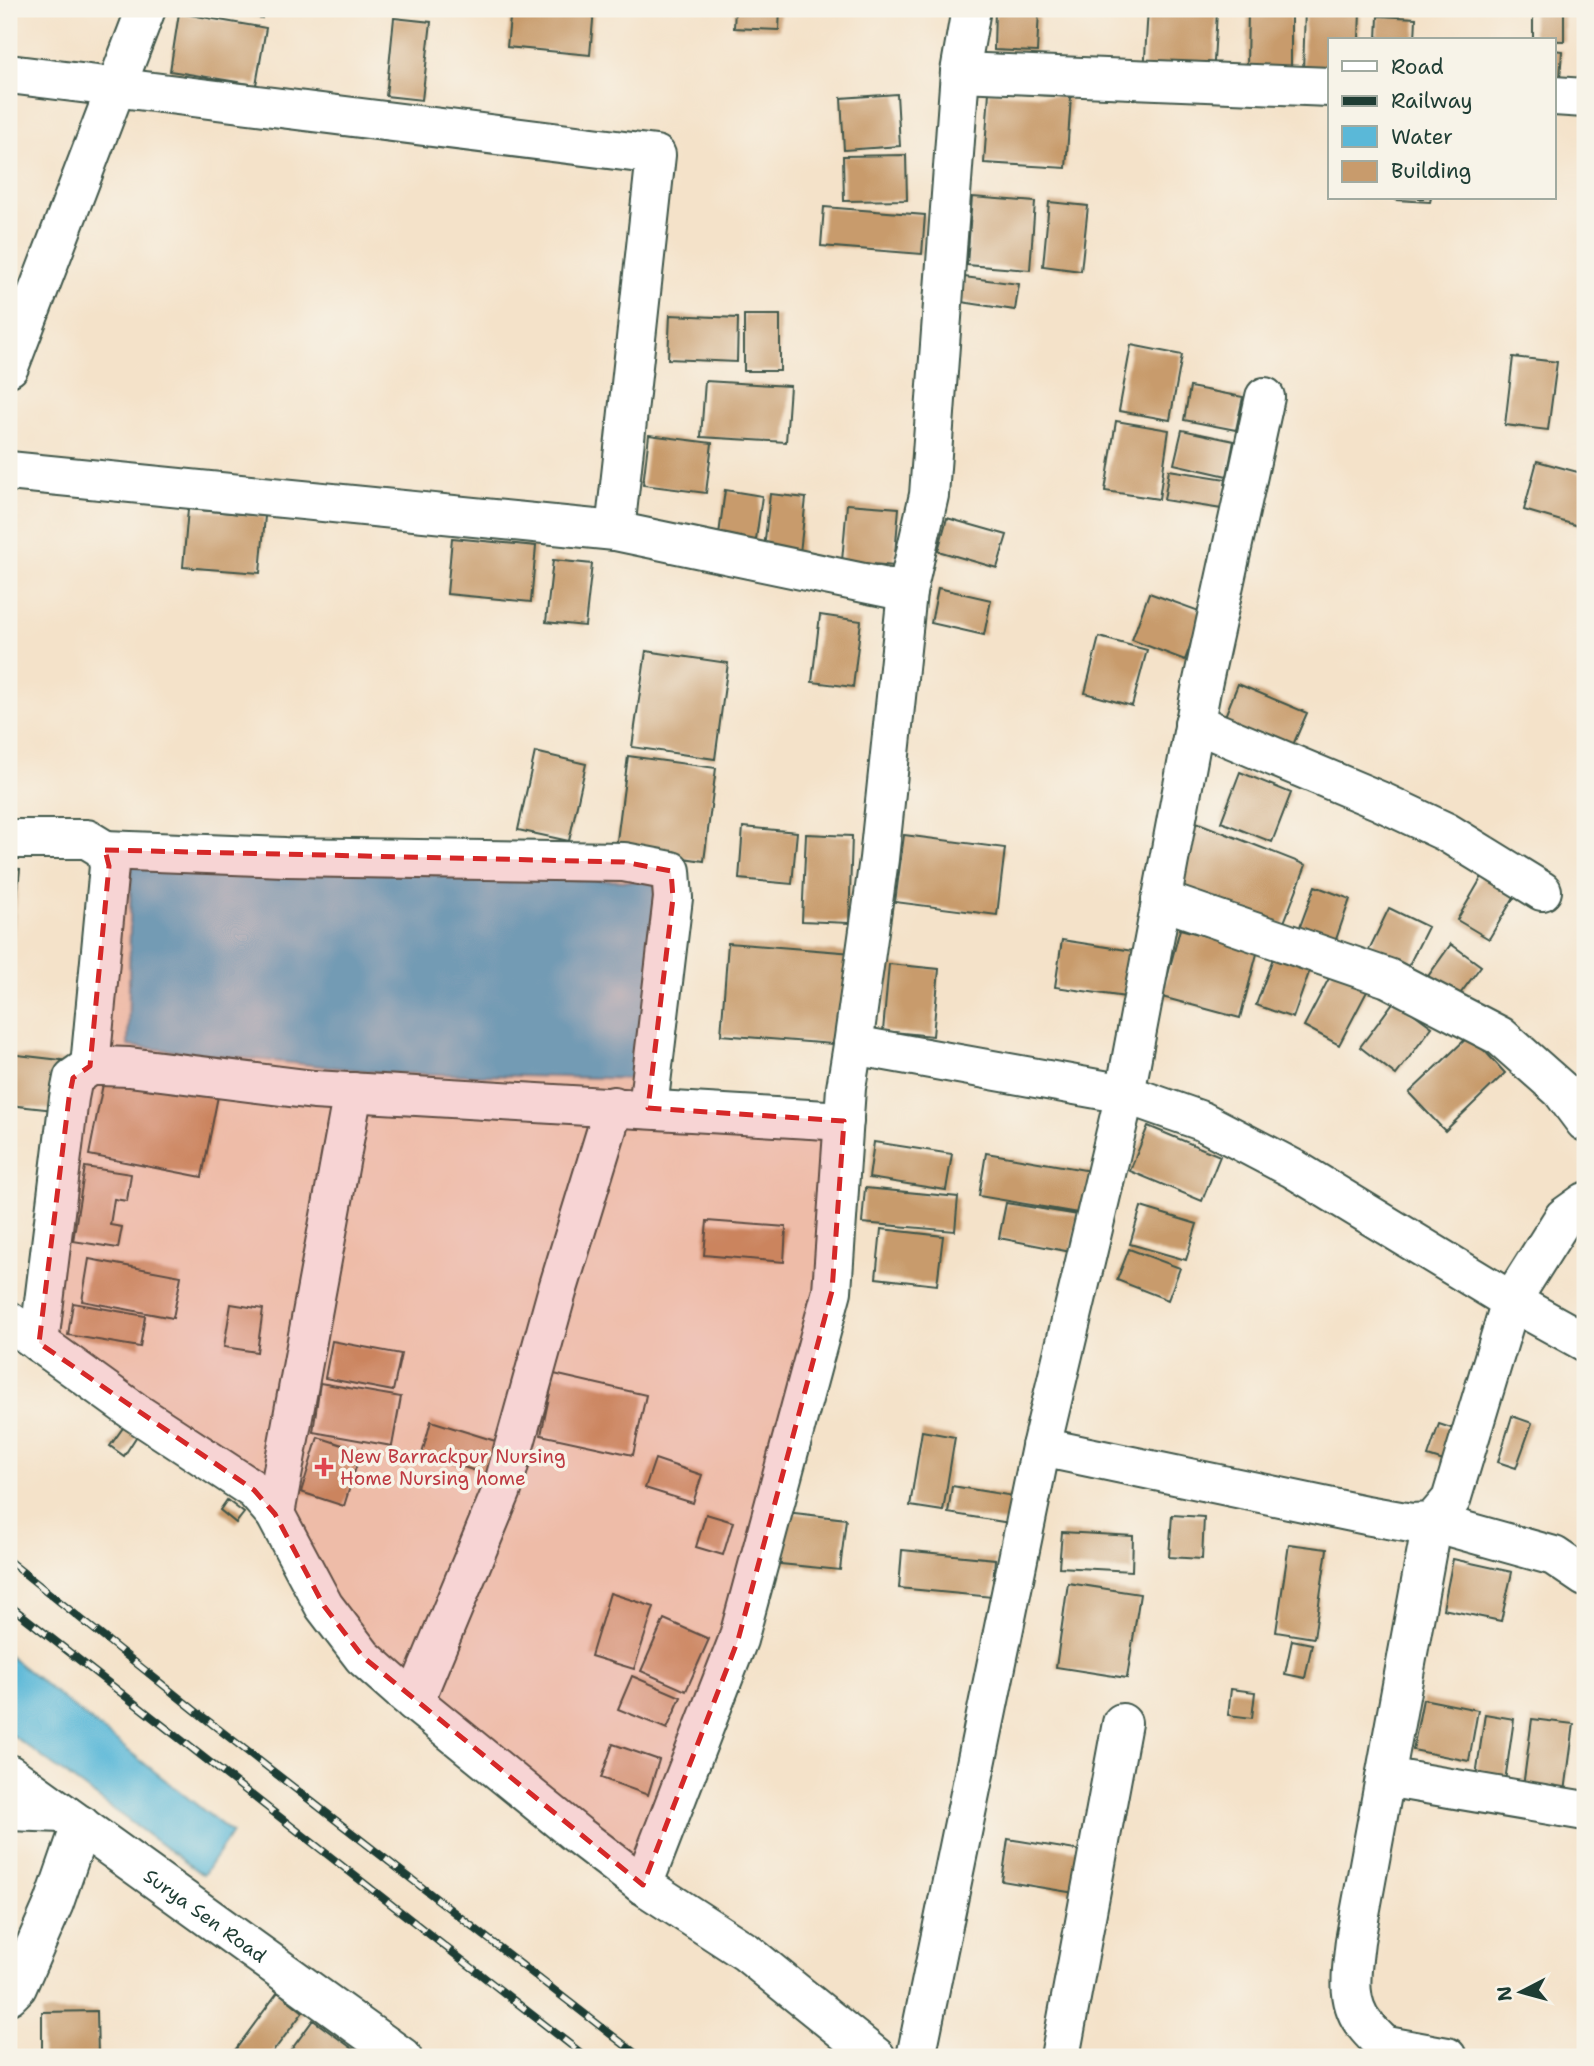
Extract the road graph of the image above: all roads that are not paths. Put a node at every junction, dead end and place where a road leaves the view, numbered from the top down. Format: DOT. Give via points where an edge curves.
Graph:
graph roads {
  1 [pos="146,9"];
  2 [pos="971,9"];
  3 [pos="960,72"];
  4 [pos="9,74"];
  5 [pos="117,87"];
  6 [pos="1328,87"];
  7 [pos="1556,96"];
  8 [pos="1585,98"];
  9 [pos="9,366"];
  10 [pos="1265,397"];
  11 [pos="9,471"];
  12 [pos="615,531"];
  13 [pos="907,592"];
  14 [pos="1194,723"];
  15 [pos="9,839"];
  16 [pos="104,850"];
  17 [pos="1542,891"];
  18 [pos="1161,900"];
  19 [pos="853,1045"];
  20 [pos="90,1066"];
  21 [pos="353,1092"];
  22 [pos="1125,1094"];
  23 [pos="631,1107"];
  24 [pos="844,1121"];
  25 [pos="1585,1122"];
  26 [pos="1585,1202"];
  27 [pos="1511,1301"];
  28 [pos="9,1321"];
  29 [pos="1585,1342"];
  30 [pos="40,1343"];
  31 [pos="1041,1447"];
  32 [pos="275,1514"];
  33 [pos="1432,1522"];
  34 [pos="1585,1577"];
  35 [pos="414,1702"];
  36 [pos="1122,1723"];
  37 [pos="9,1774"];
  38 [pos="1385,1777"];
  39 [pos="9,1811"];
  40 [pos="1585,1811"];
  41 [pos="72,1819"];
  42 [pos="643,1885"];
  43 [pos="9,1995"];
  44 [pos="1391,2052"];
  45 [pos="402,2057"];
  46 [pos="876,2057"];
  47 [pos="916,2057"];
  48 [pos="1060,2057"];
  49 [pos="1447,2057"];
  1 -- 5 [label="street"];
  2 -- 3 [label="street"];
  3 -- 6 [label="street"];
  3 -- 13 [label="street" via="929,495"];
  4 -- 5 [label="street"];
  5 -- 9 [label="street"];
  5 -- 12 [label="street" via="656,155"];
  7 -- 8 [label="street"];
  10 -- 14 [label="street"];
  11 -- 12 [label="street"];
  12 -- 13 [label="street"];
  13 -- 19 [label="street"];
  14 -- 17 [label="street" via="1446,832"];
  14 -- 18 [label="street"];
  15 -- 16 [label="street" via="88,839"];
  16 -- 20 [label="street" via="109,866"];
  16 -- 23 [label="street" via="624,862 671,872 673,898"];
  18 -- 22 [label="street"];
  18 -- 25 [label="street" via="1388,978 1500,1037 1561,1090"];
  19 -- 22 [label="street"];
  19 -- 24 [label="street"];
  20 -- 21 [label="street"];
  20 -- 30 [label="street" via="74,1079 69,1098"];
  21 -- 23 [label="street"];
  21 -- 32 [label="street"];
  22 -- 27 [label="street" via="1202,1121 1282,1163"];
  22 -- 31 [label="street"];
  23 -- 24 [label="street"];
  23 -- 35 [label="street" via="557,1292 502,1490"];
  24 -- 42 [label="street" via="832,1291 738,1640"];
  26 -- 27 [label="street" via="1564,1217"];
  27 -- 29 [label="street"];
  27 -- 33 [label="street" via="1451,1500"];
  28 -- 30 [label="street"];
  30 -- 32 [label="street" via="254,1490"];
  31 -- 33 [label="street" via="1366,1515"];
  31 -- 47 [label="street"];
  32 -- 35 [label="street" via="324,1606 363,1657"];
  33 -- 34 [label="street" via="1554,1556"];
  33 -- 38 [label="street"];
  35 -- 42 [label="street"];
  36 -- 48 [label="street"];
  37 -- 41 [label="street, Surya Sen Road"];
  38 -- 40 [label="street"];
  38 -- 44 [label="street" via="1355,1941 1350,1994 1363,2024"];
  39 -- 41 [label="street"];
  41 -- 43 [label="street" via="54,1903 17,1987"];
  41 -- 45 [label="street, Surya Sen Road"];
  42 -- 46 [label="street" via="746,1952"];
  44 -- 49 [label="street"];
}
